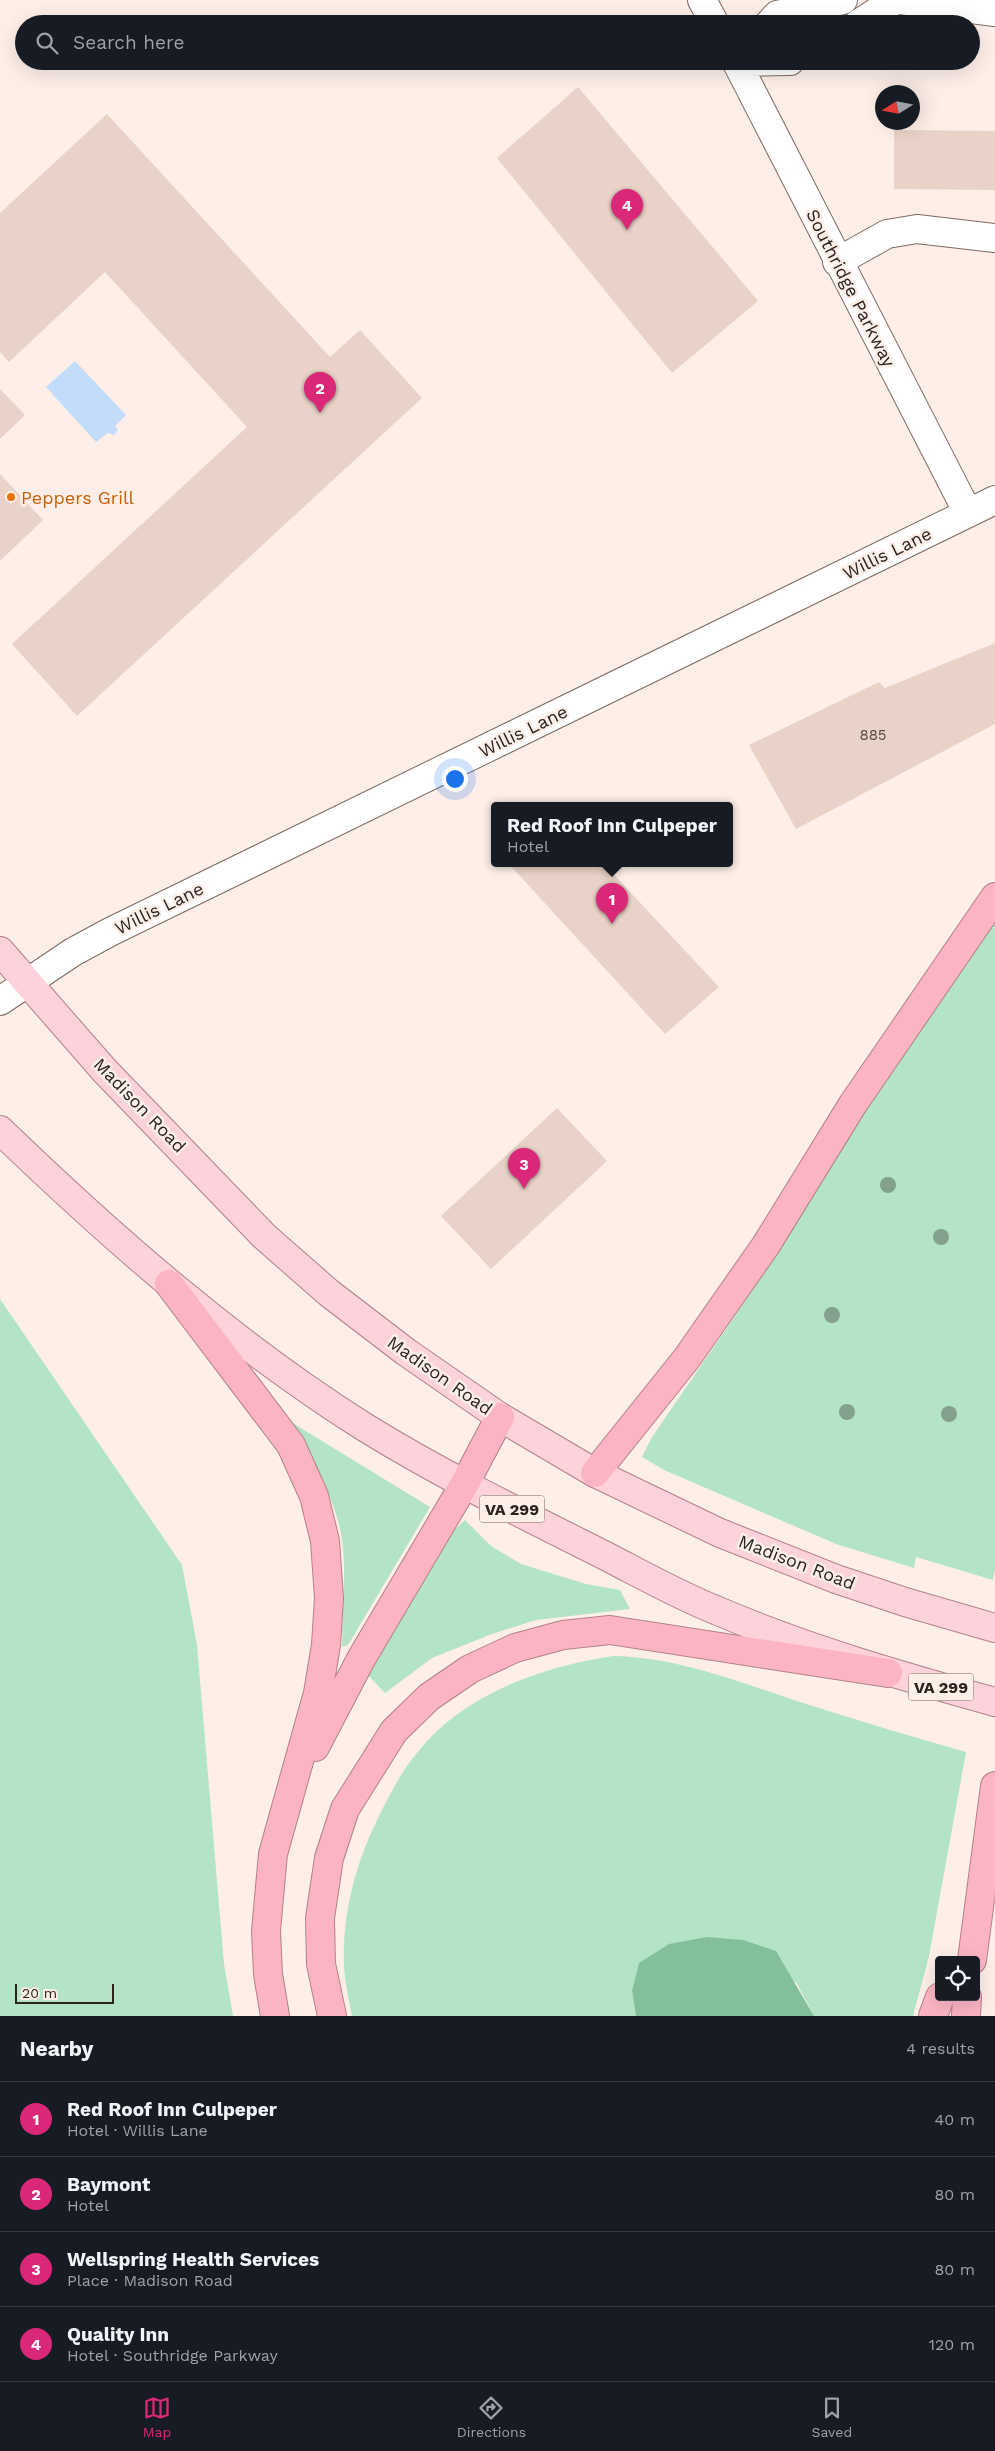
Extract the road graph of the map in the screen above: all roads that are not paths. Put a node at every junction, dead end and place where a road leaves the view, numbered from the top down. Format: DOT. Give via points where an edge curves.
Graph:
graph roads {
  1 [pos="702,0"];
  2 [pos="843,0"];
  3 [pos="895,0"];
  4 [pos="900,0"];
  5 [pos="995,12"];
  6 [pos="710,15"];
  7 [pos="777,15"];
  8 [pos="872,15"];
  9 [pos="741,70"];
  10 [pos="995,238"];
  11 [pos="837,262"];
  12 [pos="995,500"];
  13 [pos="968,513"];
  14 [pos="995,897"];
  15 [pos="0,951"];
  16 [pos="27,981"];
  17 [pos="0,1001"];
  18 [pos="0,1130"];
  19 [pos="169,1284"];
  20 [pos="500,1417"];
  21 [pos="596,1473"];
  22 [pos="464,1485"];
  23 [pos="995,1628"];
  24 [pos="888,1673"];
  25 [pos="995,1702"];
  26 [pos="995,1786"];
  27 [pos="290,1795"];
  28 [pos="982,1875"];
  29 [pos="954,1956"];
  30 [pos="972,1956"];
  31 [pos="939,2001"];
  32 [pos="967,2001"];
  33 [pos="275,2016"];
  34 [pos="332,2016"];
  35 [pos="933,2016"];
  36 [pos="966,2016"];
  1 -- 6 [label="street"];
  2 -- 7 [label="street"];
  3 -- 8 [label="street"];
  4 -- 5 [label="street"];
  9 -- 11 [label="street, Southridge Parkway"];
  10 -- 11 [label="street" via="917,229 887,234"];
  11 -- 13 [label="street, Southridge Parkway"];
  12 -- 13 [label="street, Willis Lane"];
  13 -- 16 [label="street, Willis Lane" via="110,932"];
  14 -- 21 [label="highway" via="853,1104 766,1245 687,1358"];
  15 -- 16 [label="main road, Madison Road"];
  16 -- 17 [label="street, Willis Lane"];
  16 -- 20 [label="main road, Madison Road" via="106,1071 264,1236 329,1293 406,1352"];
  18 -- 19 [label="main road" via="64,1192"];
  19 -- 22 [label="main road, VA 299" via="267,1360 324,1399"];
  19 -- 27 [label="highway" via="291,1445 314,1496 325,1541 326,1645 318,1692"];
  20 -- 21 [label="main road, Madison Road"];
  20 -- 22 [label="highway"];
  21 -- 23 [label="main road, Madison Road" via="720,1533 836,1579"];
  22 -- 24 [label="main road, VA 299" via="717,1611"];
  22 -- 27 [label="highway" via="361,1659"];
  24 -- 25 [label="main road, VA 299"];
  24 -- 34 [label="highway" via="610,1630 563,1635 515,1648 470,1669 429,1697 394,1731 345,1809 328,1858 320,1918 321,1964"];
  26 -- 28 [label="highway"];
  27 -- 33 [label="highway" via="273,1854 266,1931 268,1974"];
  28 -- 29 [label="highway"];
  28 -- 30 [label="highway"];
  31 -- 35 [label="highway"];
  32 -- 36 [label="highway"];
}
